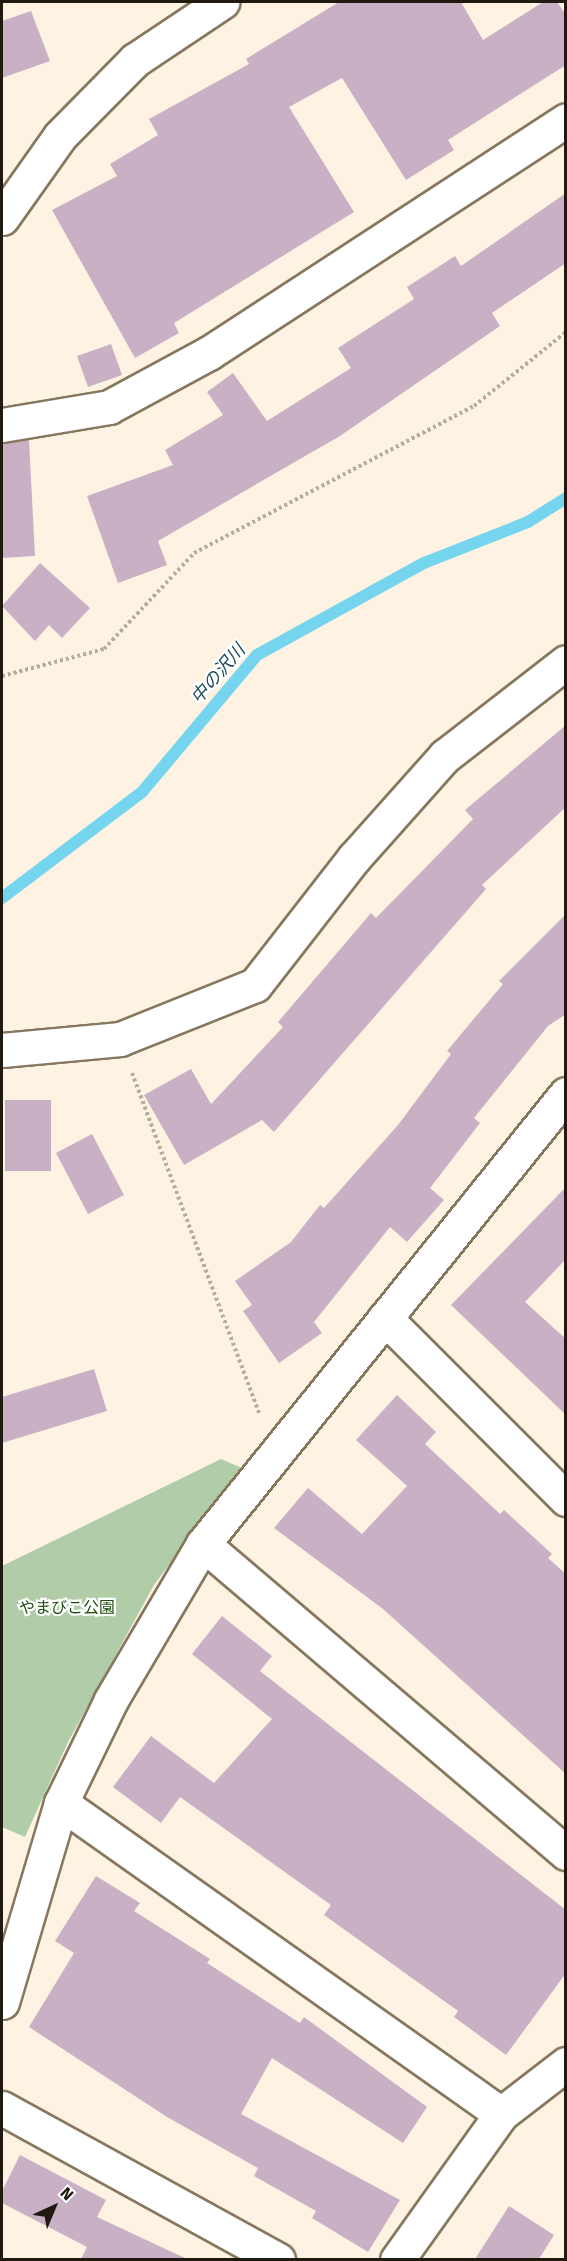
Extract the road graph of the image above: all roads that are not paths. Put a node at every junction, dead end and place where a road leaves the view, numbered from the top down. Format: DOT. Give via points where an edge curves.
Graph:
graph roads {
  1 [pos="217,3"];
  2 [pos="566,120"];
  3 [pos="3,211"];
  4 [pos="2,425"];
  5 [pos="566,662"];
  6 [pos="2,1050"];
  7 [pos="566,1094"];
  8 [pos="385,1318"];
  9 [pos="566,1499"];
  10 [pos="203,1544"];
  11 [pos="61,1803"];
  12 [pos="566,1853"];
  13 [pos="2,2002"];
  14 [pos="566,2064"];
  15 [pos="2,2108"];
  16 [pos="501,2114"];
  17 [pos="278,2259"];
  18 [pos="398,2259"];
  1 -- 3 [label="street" via="135,60 60,136"];
  2 -- 4 [label="street" via="209,352 109,407"];
  5 -- 6 [label="street" via="446,756 354,858 255,985 120,1039"];
  7 -- 8 [label="street"];
  8 -- 9 [label="street"];
  8 -- 10 [label="street"];
  10 -- 11 [label="street" via="111,1700"];
  10 -- 12 [label="street"];
  11 -- 13 [label="street"];
  11 -- 16 [label="street"];
  14 -- 16 [label="street"];
  15 -- 17 [label="street"];
  16 -- 18 [label="street"];
}
